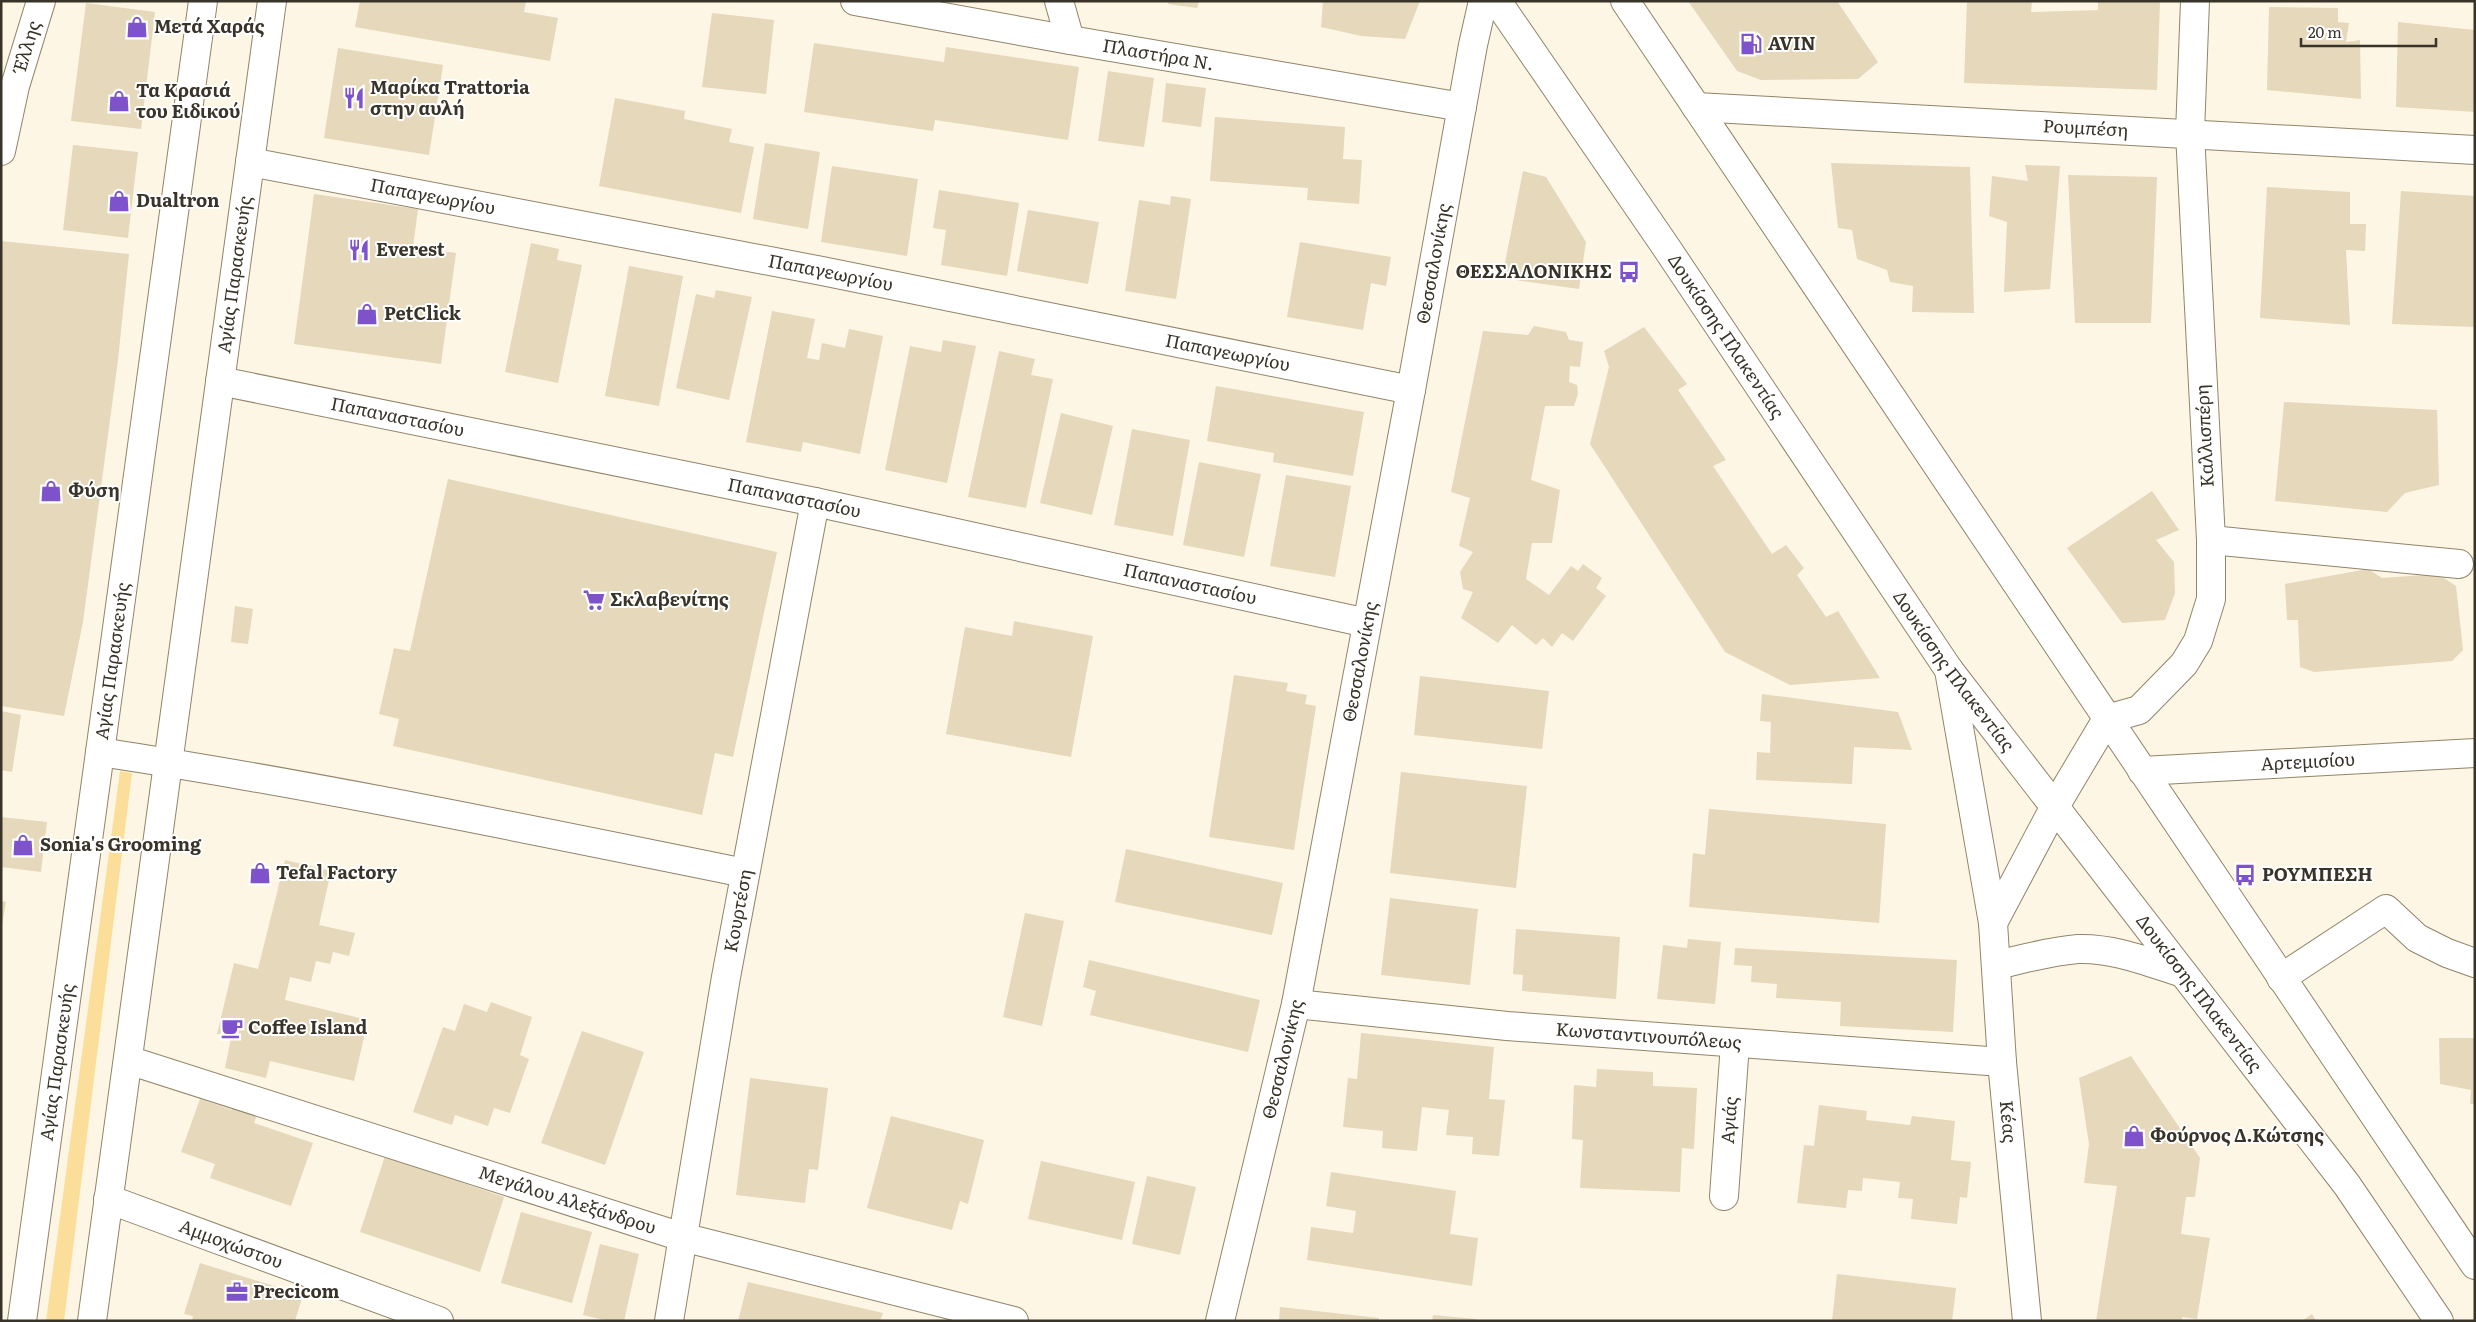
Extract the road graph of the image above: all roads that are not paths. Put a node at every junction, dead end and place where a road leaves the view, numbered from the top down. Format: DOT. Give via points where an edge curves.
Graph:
graph roads {
  1 [pos="41,1"];
  2 [pos="202,1"];
  3 [pos="272,1"];
  4 [pos="855,1"];
  5 [pos="1059,1"];
  6 [pos="1484,1"];
  7 [pos="1497,1"];
  8 [pos="1624,1"];
  9 [pos="2195,1"];
  10 [pos="1070,40"];
  11 [pos="1462,107"];
  12 [pos="1696,107"];
  13 [pos="2190,133"];
  14 [pos="2475,150"];
  15 [pos="1,151"];
  16 [pos="250,162"];
  17 [pos="220,381"];
  18 [pos="1411,390"];
  19 [pos="815,502"];
  20 [pos="2211,540"];
  21 [pos="2458,564"];
  22 [pos="1366,623"];
  23 [pos="1949,670"];
  24 [pos="2107,719"];
  25 [pos="100,752"];
  26 [pos="2475,753"];
  27 [pos="168,763"];
  28 [pos="2142,771"];
  29 [pos="2054,808"];
  30 [pos="746,874"];
  31 [pos="1993,923"];
  32 [pos="2475,963"];
  33 [pos="1996,964"];
  34 [pos="2183,973"];
  35 [pos="2281,978"];
  36 [pos="1296,1004"];
  37 [pos="1735,1044"];
  38 [pos="128,1060"];
  39 [pos="2002,1062"];
  40 [pos="1724,1196"];
  41 [pos="108,1199"];
  42 [pos="682,1237"];
  43 [pos="2475,1265"];
  44 [pos="22,1321"];
  45 [pos="92,1321"];
  46 [pos="440,1321"];
  47 [pos="669,1321"];
  48 [pos="1014,1321"];
  49 [pos="1220,1321"];
  50 [pos="2027,1321"];
  51 [pos="2439,1321"];
  1 -- 15 [label="street, Έλλης" via="15,86"];
  2 -- 25 [label="street, Αγίας Παρασκευής"];
  3 -- 16 [label="street, Αγίας Παρασκευής"];
  4 -- 10 [label="street, Πλαστήρα Ν."];
  5 -- 10 [label="street"];
  6 -- 11 [label="street, Θεσσαλονίκης"];
  7 -- 23 [label="street, Δουκίσσης Πλακεντίας"];
  8 -- 12 [label="street"];
  9 -- 13 [label="street, Καλλισπέρη"];
  10 -- 11 [label="street, Πλαστήρα Ν."];
  11 -- 18 [label="street, Θεσσαλονίκης"];
  12 -- 13 [label="street, Ρουμπέση"];
  12 -- 24 [label="street"];
  13 -- 14 [label="street, Ρουμπέση"];
  13 -- 20 [label="street, Καλλισπέρη"];
  16 -- 17 [label="street, Αγίας Παρασκευής"];
  16 -- 18 [label="street, Παπαγεωργίου" via="822,271"];
  17 -- 19 [label="street, Παπαναστασίου"];
  17 -- 27 [label="street, Αγίας Παρασκευής"];
  18 -- 22 [label="street, Θεσσαλονίκης"];
  19 -- 22 [label="street, Παπαναστασίου"];
  19 -- 30 [label="street, Κουρτέση"];
  20 -- 21 [label="street"];
  20 -- 24 [label="street, Καλλισπέρη" via="2211,600 2198,641 2184,664 2139,710"];
  22 -- 36 [label="street, Θεσσαλονίκης"];
  23 -- 29 [label="street, Δουκίσσης Πλακεντίας"];
  23 -- 31 [label="street, Κέας"];
  24 -- 28 [label="street"];
  24 -- 29 [label="street"];
  25 -- 27 [label="street"];
  25 -- 44 [label="street, Αγίας Παρασκευής"];
  26 -- 28 [label="street, Αρτεμισίου"];
  27 -- 30 [label="street" via="350,794"];
  27 -- 38 [label="street, Αγίας Παρασκευής"];
  28 -- 35 [label="street"];
  29 -- 31 [label="street"];
  29 -- 34 [label="street, Δουκίσσης Πλακεντίας"];
  30 -- 42 [label="street, Κουρτέση"];
  31 -- 33 [label="street, Κέας"];
  32 -- 35 [label="street" via="2447,954 2417,938 2386,909"];
  33 -- 34 [label="street" via="2080,949 2145,959"];
  33 -- 39 [label="street, Κέας"];
  34 -- 51 [label="street, Δουκίσσης Πλακεντίας" via="2348,1185"];
  35 -- 43 [label="street"];
  36 -- 37 [label="street, Κωνσταντινουπόλεως" via="1507,1026"];
  36 -- 49 [label="street, Θεσσαλονίκης"];
  37 -- 39 [label="street, Κωνσταντινουπόλεως"];
  37 -- 40 [label="street, Αγιάς"];
  38 -- 41 [label="street, Αγίας Παρασκευής"];
  38 -- 42 [label="street, Μεγάλου Αλεξάνδρου"];
  39 -- 50 [label="street, Κέας"];
  41 -- 45 [label="street, Αγίας Παρασκευής"];
  41 -- 46 [label="street, Αμμοχώστου"];
  42 -- 47 [label="street, Κουρτέση"];
  42 -- 48 [label="street, Μεγάλου Αλεξάνδρου"];
}
